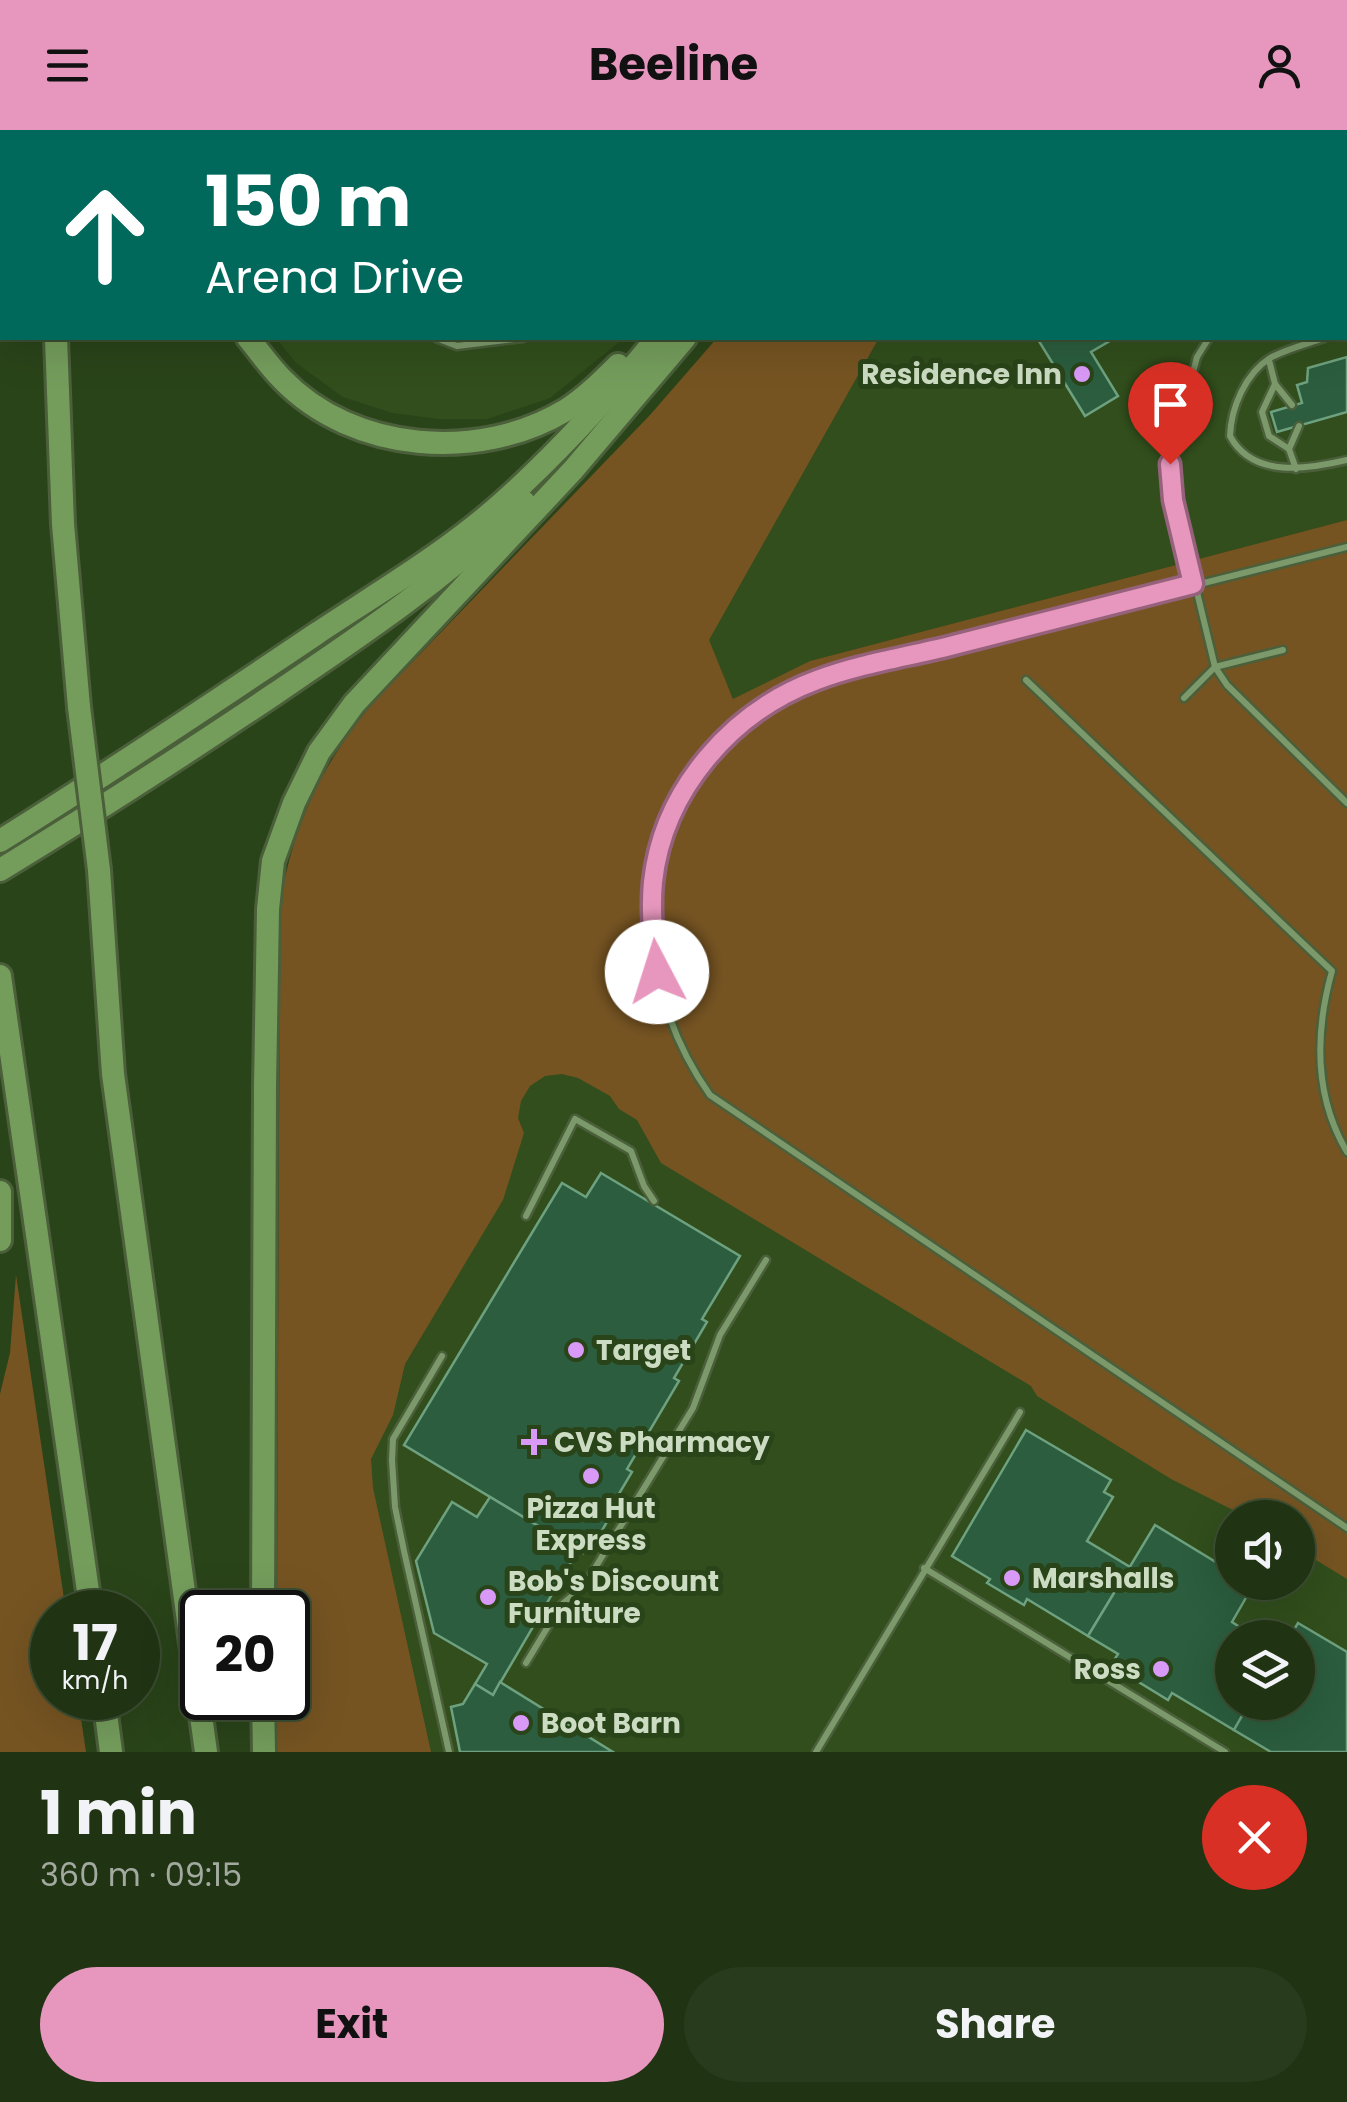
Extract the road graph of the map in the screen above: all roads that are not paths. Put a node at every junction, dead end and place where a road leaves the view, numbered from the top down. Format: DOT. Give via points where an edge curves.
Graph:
graph roads {
  1 [pos="56,340"];
  2 [pos="250,340"];
  3 [pos="441,340"];
  4 [pos="506,340"];
  5 [pos="642,340"];
  6 [pos="655,340"];
  7 [pos="681,340"];
  8 [pos="681,340"];
  9 [pos="1207,340"];
  10 [pos="1319,340"];
  11 [pos="1269,359"];
  12 [pos="1275,384"];
  13 [pos="1292,406"];
  14 [pos="1299,426"];
  15 [pos="1289,450"];
  16 [pos="1347,460"];
  17 [pos="1296,469"];
  18 [pos="1347,547"];
  19 [pos="1193,584"];
  20 [pos="1283,650"];
  21 [pos="1215,667"];
  22 [pos="1026,680"];
  23 [pos="1184,698"];
  24 [pos="1347,803"];
  25 [pos="0,841"];
  26 [pos="0,870"];
  27 [pos="0,976"];
  28 [pos="1347,1152"];
  29 [pos="0,1192"];
  30 [pos="654,1202"];
  31 [pos="526,1216"];
  32 [pos="0,1240"];
  33 [pos="766,1260"];
  34 [pos="442,1356"];
  35 [pos="1020,1412"];
  36 [pos="1347,1528"];
  37 [pos="924,1568"];
  38 [pos="88,1590"];
  39 [pos="263,1590"];
  40 [pos="526,1663"];
  41 [pos="107,1720"];
  42 [pos="264,1720"];
  43 [pos="818,1749"];
  44 [pos="111,1752"];
  45 [pos="206,1752"];
  46 [pos="264,1752"];
  47 [pos="449,1752"];
  48 [pos="830,1752"];
  49 [pos="1225,1752"];
  1 -- 45 [label="highway, bridge" via="62,524 113,1074"];
  2 -- 5 [label="highway" via="284,381 330,414 414,443 485,441 531,426 599,385"];
  3 -- 4 [label="lane" via="456,346"];
  6 -- 25 [label="highway" via="500,506"];
  7 -- 26 [label="highway" via="482,540 352,642"];
  8 -- 39 [label="highway" via="573,470 354,704 319,752 273,860"];
  9 -- 19 [label="lane" via="1170,464"];
  10 -- 11 [label="lane"];
  11 -- 12 [label="lane"];
  11 -- 17 [label="lane" via="1239,396 1230,436 1262,462"];
  12 -- 13 [label="lane"];
  12 -- 15 [label="lane" via="1262,412 1269,436"];
  14 -- 15 [label="lane"];
  15 -- 17 [label="lane"];
  16 -- 17 [label="lane"];
  18 -- 19 [label="lane"];
  19 -- 21 [label="lane"];
  19 -- 36 [label="lane" via="817,680 741,721 714,746 668,827 654,878 657,972 685,1054 710,1095"];
  20 -- 21 [label="lane"];
  21 -- 23 [label="lane"];
  21 -- 24 [label="lane"];
  22 -- 28 [label="lane" via="1332,971 1319,1028 1320,1067"];
  27 -- 38 [label="highway"];
  29 -- 32 [label="highway"];
  30 -- 31 [label="lane" via="631,1151 575,1119"];
  33 -- 40 [label="lane" via="720,1335 692,1408 584,1586 562,1606"];
  34 -- 47 [label="lane" via="393,1438 392,1478"];
  35 -- 37 [label="lane"];
  37 -- 43 [label="lane"];
  37 -- 49 [label="lane"];
  41 -- 44 [label="highway"];
  42 -- 46 [label="highway"];
  43 -- 48 [label="lane"];
}
